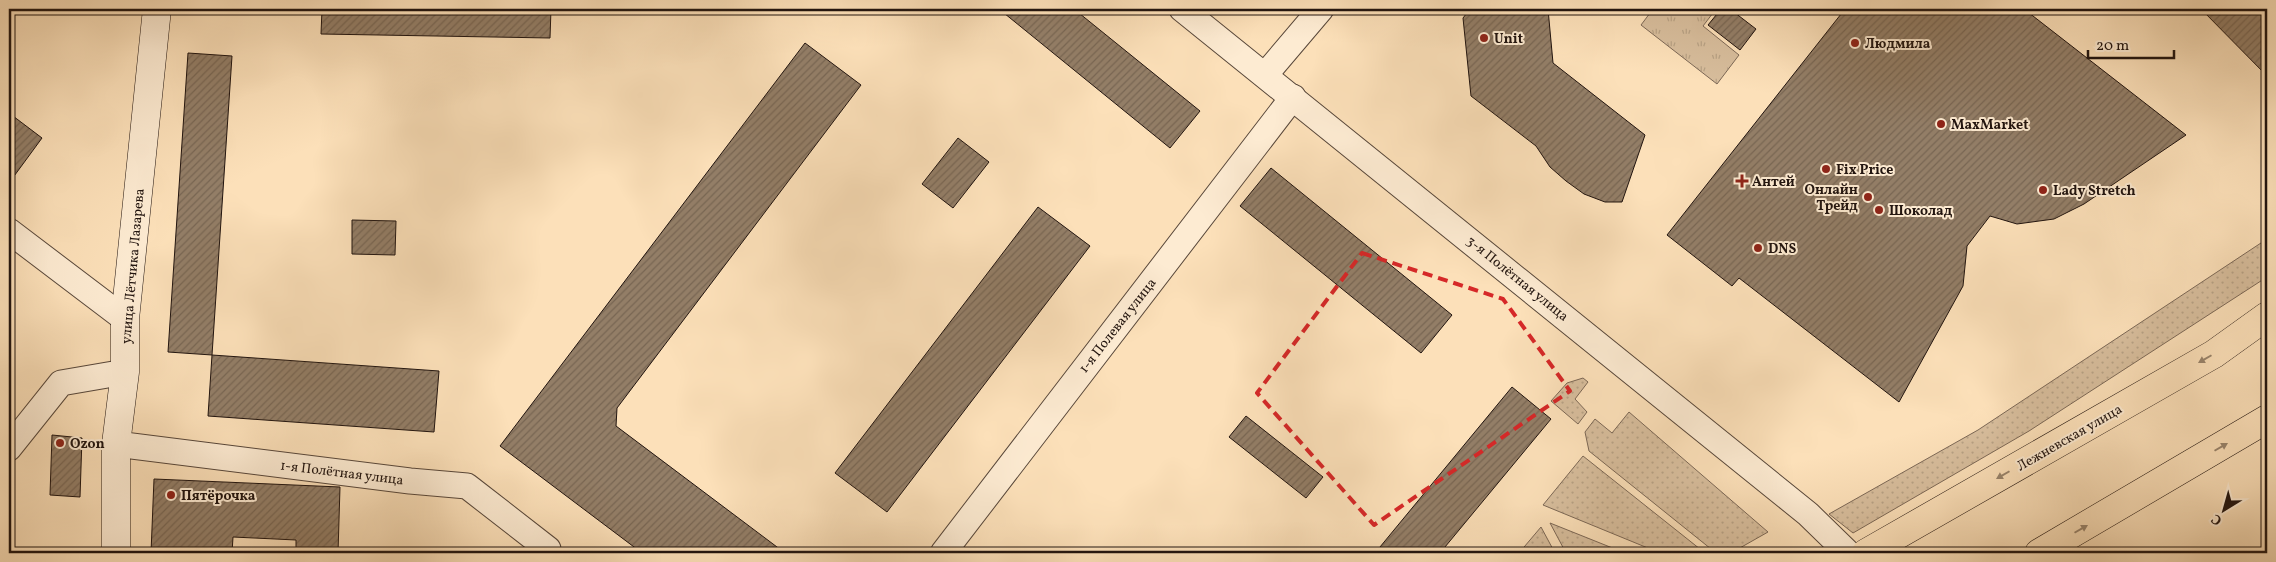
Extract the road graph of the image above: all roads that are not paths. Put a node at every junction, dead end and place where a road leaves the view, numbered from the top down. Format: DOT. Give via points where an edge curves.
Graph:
graph roads {
  1 [pos="157,9"];
  2 [pos="1182,9"];
  3 [pos="1321,9"];
  4 [pos="1265,75"];
  5 [pos="1293,97"];
  6 [pos="9,231"];
  7 [pos="2267,316"];
  8 [pos="125,319"];
  9 [pos="125,372"];
  10 [pos="2267,419"];
  11 [pos="116,444"];
  12 [pos="9,448"];
  13 [pos="548,549"];
  14 [pos="116,553"];
  15 [pos="943,553"];
  16 [pos="1848,553"];
  17 [pos="1866,553"];
  18 [pos="2039,553"];
  1 -- 8 [label="street, улица Лётчика Лазарева"];
  2 -- 4 [label="street, 3-я Полётная улица"];
  3 -- 4 [label="street"];
  4 -- 5 [label="street, 3-я Полётная улица"];
  5 -- 15 [label="street, 1-я Полевая улица"];
  5 -- 16 [label="street, 3-я Полётная улица" via="1808,514"];
  6 -- 8 [label="street"];
  7 -- 17 [label="highway, Лежневская улица, one-way" via="2214,354"];
  8 -- 9 [label="street, улица Лётчика Лазарева"];
  9 -- 11 [label="street, улица Лётчика Лазарева"];
  9 -- 12 [label="street" via="61,382"];
  18 -- 10 [label="highway, one-way"];
  11 -- 13 [label="street, 1-я Полётная улица" via="467,486"];
  11 -- 14 [label="street, улица Лётчика Лазарева"];
}
